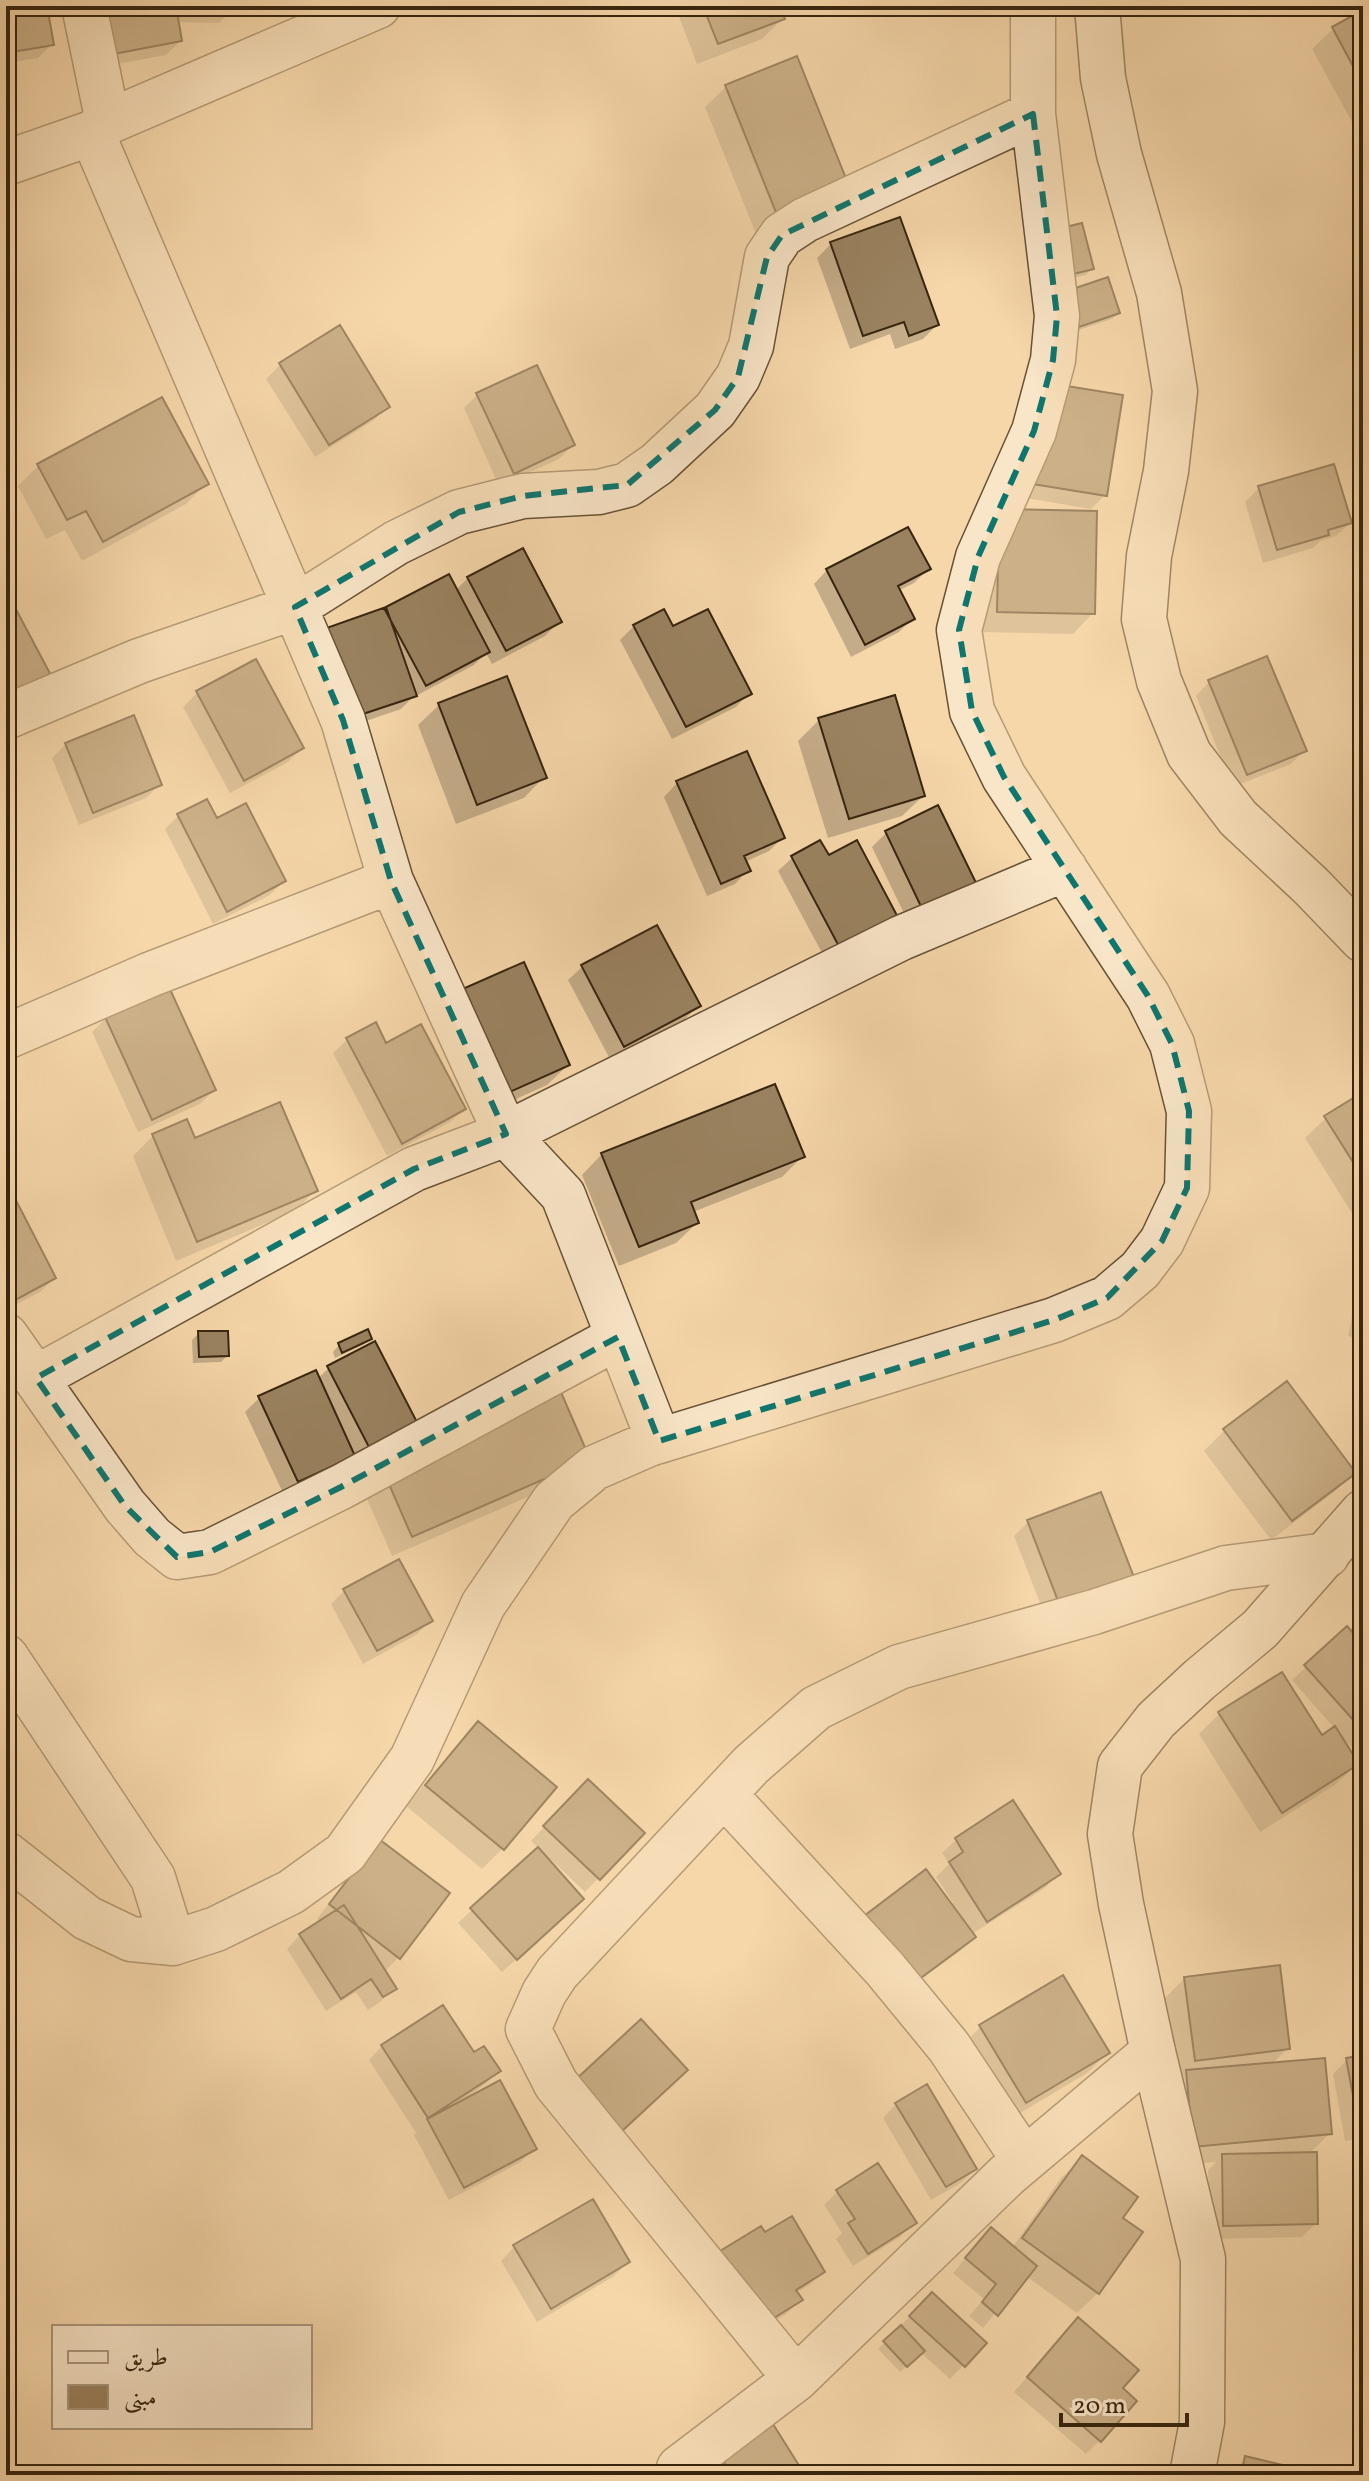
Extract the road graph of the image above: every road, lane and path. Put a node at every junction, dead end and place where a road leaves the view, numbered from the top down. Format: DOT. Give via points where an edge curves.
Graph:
graph roads {
  1 [pos="84,6"];
  2 [pos="378,6"];
  3 [pos="1033,6"];
  4 [pos="1097,6"];
  5 [pos="1033,114"];
  6 [pos="100,128"];
  7 [pos="6,163"];
  8 [pos="295,607"];
  9 [pos="6,717"];
  10 [pos="1065,869"];
  11 [pos="391,881"];
  12 [pos="1363,940"];
  13 [pos="6,1037"];
  14 [pos="506,1134"];
  15 [pos="6,1336"];
  16 [pos="618,1337"];
  17 [pos="36,1378"];
  18 [pos="659,1441"];
  19 [pos="1363,1512"];
  20 [pos="1327,1555"];
  21 [pos="6,1657"];
  22 [pos="724,1794"];
  23 [pos="6,1854"];
  24 [pos="173,1943"];
  25 [pos="1153,2052"];
  26 [pos="1024,2160"];
  27 [pos="796,2379"];
  28 [pos="679,2468"];
  29 [pos="1192,2475"];
  1 -- 6 [label="street"];
  2 -- 6 [label="street"];
  3 -- 5 [label="street"];
  4 -- 12 [label="street" via="1103,78 1159,293 1175,391 1144,619 1159,681 1189,754 1238,818"];
  5 -- 8 [label="street" via="782,235 767,257 751,346 738,377 715,410 627,485 599,492 523,496 459,512 396,543"];
  5 -- 10 [label="street" via="1057,316 1053,360 1034,431 978,557 959,630 972,711 1004,777"];
  6 -- 7 [label="street"];
  6 -- 8 [label="street"];
  8 -- 9 [label="street" via="139,661"];
  8 -- 11 [label="street" via="343,720"];
  10 -- 14 [label="street" via="901,938"];
  10 -- 18 [label="street" via="1148,996 1172,1044 1189,1111 1187,1188 1162,1241 1140,1270 1107,1298 1054,1320"];
  11 -- 13 [label="street"];
  11 -- 14 [label="street"];
  14 -- 16 [label="street" via="563,1195"];
  14 -- 17 [label="street" via="414,1169"];
  15 -- 17 [label="street"];
  16 -- 17 [label="street" via="210,1552 177,1557 125,1506"];
  16 -- 18 [label="street"];
  18 -- 24 [label="street" via="594,1468 554,1501 483,1605 412,1759 345,1853 291,1892 216,1929"];
  19 -- 20 [label="street"];
  20 -- 22 [label="street" via="1226,1568 899,1667 816,1708"];
  20 -- 25 [label="street" via="1260,1629 1156,1720 1120,1766 1110,1834"];
  21 -- 24 [label="street" via="153,1878"];
  22 -- 26 [label="street" via="885,1969 949,2047"];
  22 -- 27 [label="street" via="557,1973 528,2029 556,2084"];
  23 -- 24 [label="street" via="87,1918 131,1939"];
  25 -- 26 [label="street"];
  25 -- 29 [label="street" via="1203,2259 1202,2422"];
  26 -- 27 [label="street"];
  27 -- 28 [label="street"];
}
